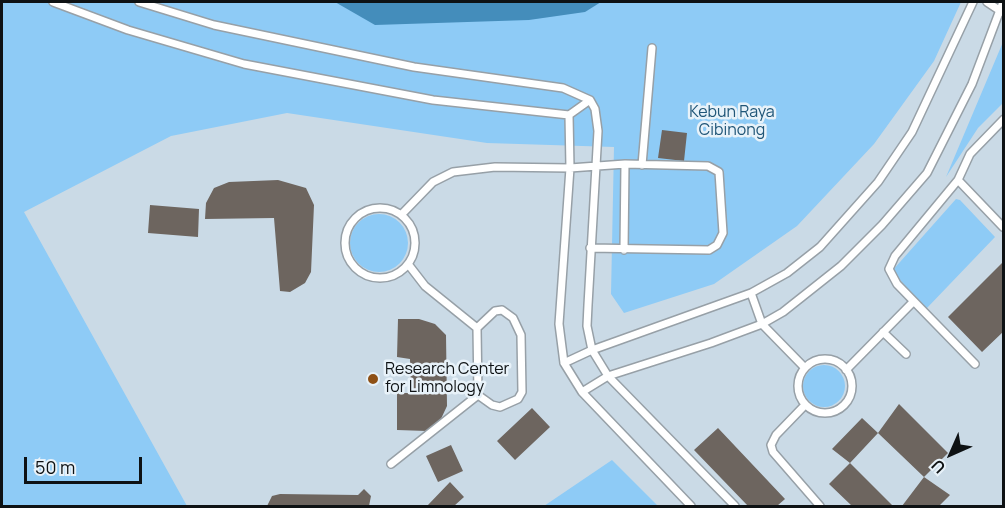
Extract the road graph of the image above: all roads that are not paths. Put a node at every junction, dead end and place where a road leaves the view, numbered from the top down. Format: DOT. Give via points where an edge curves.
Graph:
graph roads {
  1 [pos="53,2"];
  2 [pos="140,2"];
  3 [pos="973,2"];
  4 [pos="987,2"];
  5 [pos="1003,2"];
  6 [pos="1002,12"];
  7 [pos="652,48"];
  8 [pos="590,100"];
  9 [pos="569,115"];
  10 [pos="1004,119"];
  11 [pos="625,164"];
  12 [pos="642,165"];
  13 [pos="596,167"];
  14 [pos="570,168"];
  15 [pos="958,180"];
  16 [pos="401,214"];
  17 [pos="1003,227"];
  18 [pos="590,248"];
  19 [pos="624,250"];
  20 [pos="408,264"];
  21 [pos="751,293"];
  22 [pos="913,302"];
  23 [pos="762,324"];
  24 [pos="477,328"];
  25 [pos="883,332"];
  26 [pos="592,350"];
  27 [pos="906,354"];
  28 [pos="564,363"];
  29 [pos="975,364"];
  30 [pos="805,368"];
  31 [pos="846,370"];
  32 [pos="608,376"];
  33 [pos="582,392"];
  34 [pos="478,395"];
  35 [pos="806,405"];
  36 [pos="391,464"];
  37 [pos="691,507"];
  38 [pos="735,507"];
  39 [pos="820,507"];
  1 -- 9 [label="lane" via="128,30 244,64 433,100"];
  2 -- 8 [label="lane" via="214,25 414,67 563,88"];
  3 -- 21 [label="lane" via="912,132 878,182 820,247 787,273"];
  4 -- 6 [label="lane"];
  5 -- 6 [label="lane"];
  6 -- 23 [label="lane" via="972,84 927,172 841,266"];
  7 -- 12 [label="lane"];
  8 -- 9 [label="lane"];
  8 -- 13 [label="lane" via="597,116"];
  9 -- 14 [label="lane"];
  10 -- 15 [label="lane" via="970,154"];
  11 -- 12 [label="lane"];
  11 -- 13 [label="lane"];
  11 -- 19 [label="lane"];
  12 -- 19 [label="lane" via="715,168 721,177 723,233 709,250"];
  13 -- 14 [label="lane"];
  13 -- 18 [label="lane"];
  14 -- 16 [label="lane" via="495,167 453,172 433,182"];
  14 -- 28 [label="lane" via="559,324"];
  15 -- 17 [label="lane"];
  15 -- 22 [label="lane" via="890,264 891,277"];
  16 -- 20 [label="lane" via="415,237"];
  16 -- 20 [label="lane" via="379,207 364,211 348,228 346,251 353,265 374,277 396,274"];
  18 -- 19 [label="lane"];
  18 -- 26 [label="lane" via="587,326"];
  20 -- 24 [label="lane" via="430,291"];
  21 -- 23 [label="lane"];
  21 -- 26 [label="lane"];
  22 -- 25 [label="lane"];
  22 -- 29 [label="lane"];
  23 -- 30 [label="lane"];
  23 -- 32 [label="lane"];
  24 -- 34 [label="lane"];
  24 -- 34 [label="lane" via="495,311 502,310 513,318 521,335 522,392 518,399 500,407"];
  25 -- 27 [label="lane"];
  25 -- 31 [label="lane"];
  26 -- 28 [label="lane"];
  26 -- 32 [label="lane"];
  28 -- 33 [label="lane"];
  30 -- 31 [label="lane" via="812,362 830,360"];
  30 -- 35 [label="lane" via="798,391"];
  31 -- 35 [label="lane" via="852,385 842,407 828,413"];
  32 -- 33 [label="lane"];
  32 -- 38 [label="lane"];
  33 -- 37 [label="lane"];
  34 -- 36 [label="lane"];
  35 -- 39 [label="lane" via="771,445"];
}
